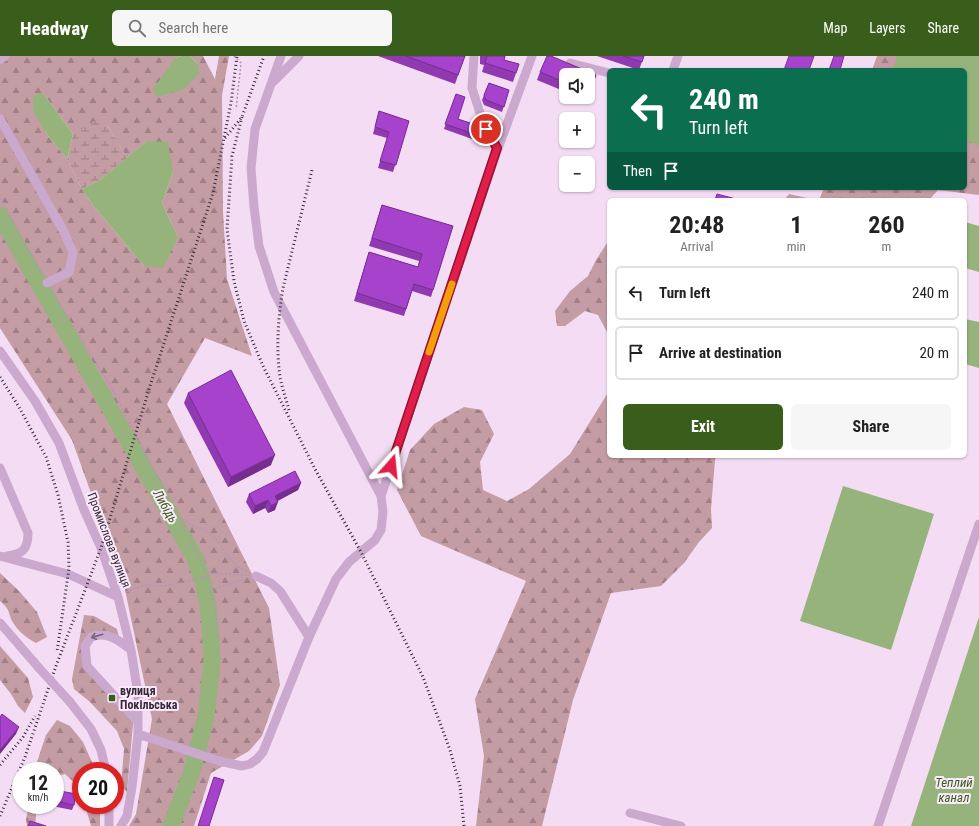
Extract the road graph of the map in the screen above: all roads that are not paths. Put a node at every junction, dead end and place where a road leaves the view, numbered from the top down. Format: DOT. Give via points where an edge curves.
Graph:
graph roads {
  1 [pos="5,56"];
  2 [pos="280,56"];
  3 [pos="299,56"];
  4 [pos="474,56"];
  5 [pos="532,56"];
  6 [pos="678,56"];
  7 [pos="0,60"];
  8 [pos="570,63"];
  9 [pos="674,68"];
  10 [pos="607,72"];
  11 [pos="271,85"];
  12 [pos="0,119"];
  13 [pos="497,148"];
  14 [pos="47,283"];
  15 [pos="0,351"];
  16 [pos="0,468"];
  17 [pos="381,496"];
  18 [pos="979,524"];
  19 [pos="3,556"];
  20 [pos="256,576"];
  21 [pos="118,596"];
  22 [pos="0,623"];
  23 [pos="309,637"];
  24 [pos="131,650"];
  25 [pos="138,722"];
  26 [pos="138,734"];
  27 [pos="104,762"];
  28 [pos="630,813"];
  29 [pos="109,814"];
  30 [pos="109,826"];
  31 [pos="121,826"];
  32 [pos="681,826"];
  33 [pos="878,826"];
  1 -- 7 [label="street"];
  2 -- 11 [label="street"];
  3 -- 11 [label="street"];
  4 -- 13 [label="street" via="472,88 486,129"];
  5 -- 13 [label="street"];
  6 -- 9 [label="street"];
  8 -- 10 [label="street"];
  11 -- 17 [label="street" via="255,129 251,168 259,246 274,292"];
  12 -- 14 [label="street" via="73,252 69,272"];
  13 -- 17 [label="street"];
  15 -- 21 [label="street, Промислова вулиця" via="35,401 59,443"];
  16 -- 19 [label="street" via="28,534 28,543 24,551"];
  17 -- 23 [label="street" via="381,530 375,540 349,562 336,579"];
  18 -- 33 [label="street"];
  19 -- 21 [label="street" via="68,574"];
  20 -- 23 [label="street" via="271,583 280,591"];
  21 -- 24 [label="street, Промислова вулиця"];
  22 -- 27 [label="street, bridge" via="91,729"];
  23 -- 26 [label="street" via="263,752 250,764 242,766 219,761"];
  24 -- 25 [label="street, Промислова вулиця" via="138,694"];
  24 -- 25 [label="street, one-way" via="105,634 91,637 85,646 87,666"];
  25 -- 26 [label="street, Промислова вулиця"];
  26 -- 31 [label="street, Промислова вулиця" via="127,816"];
  28 -- 32 [label="street"];
  29 -- 30 [label="street"];
}
